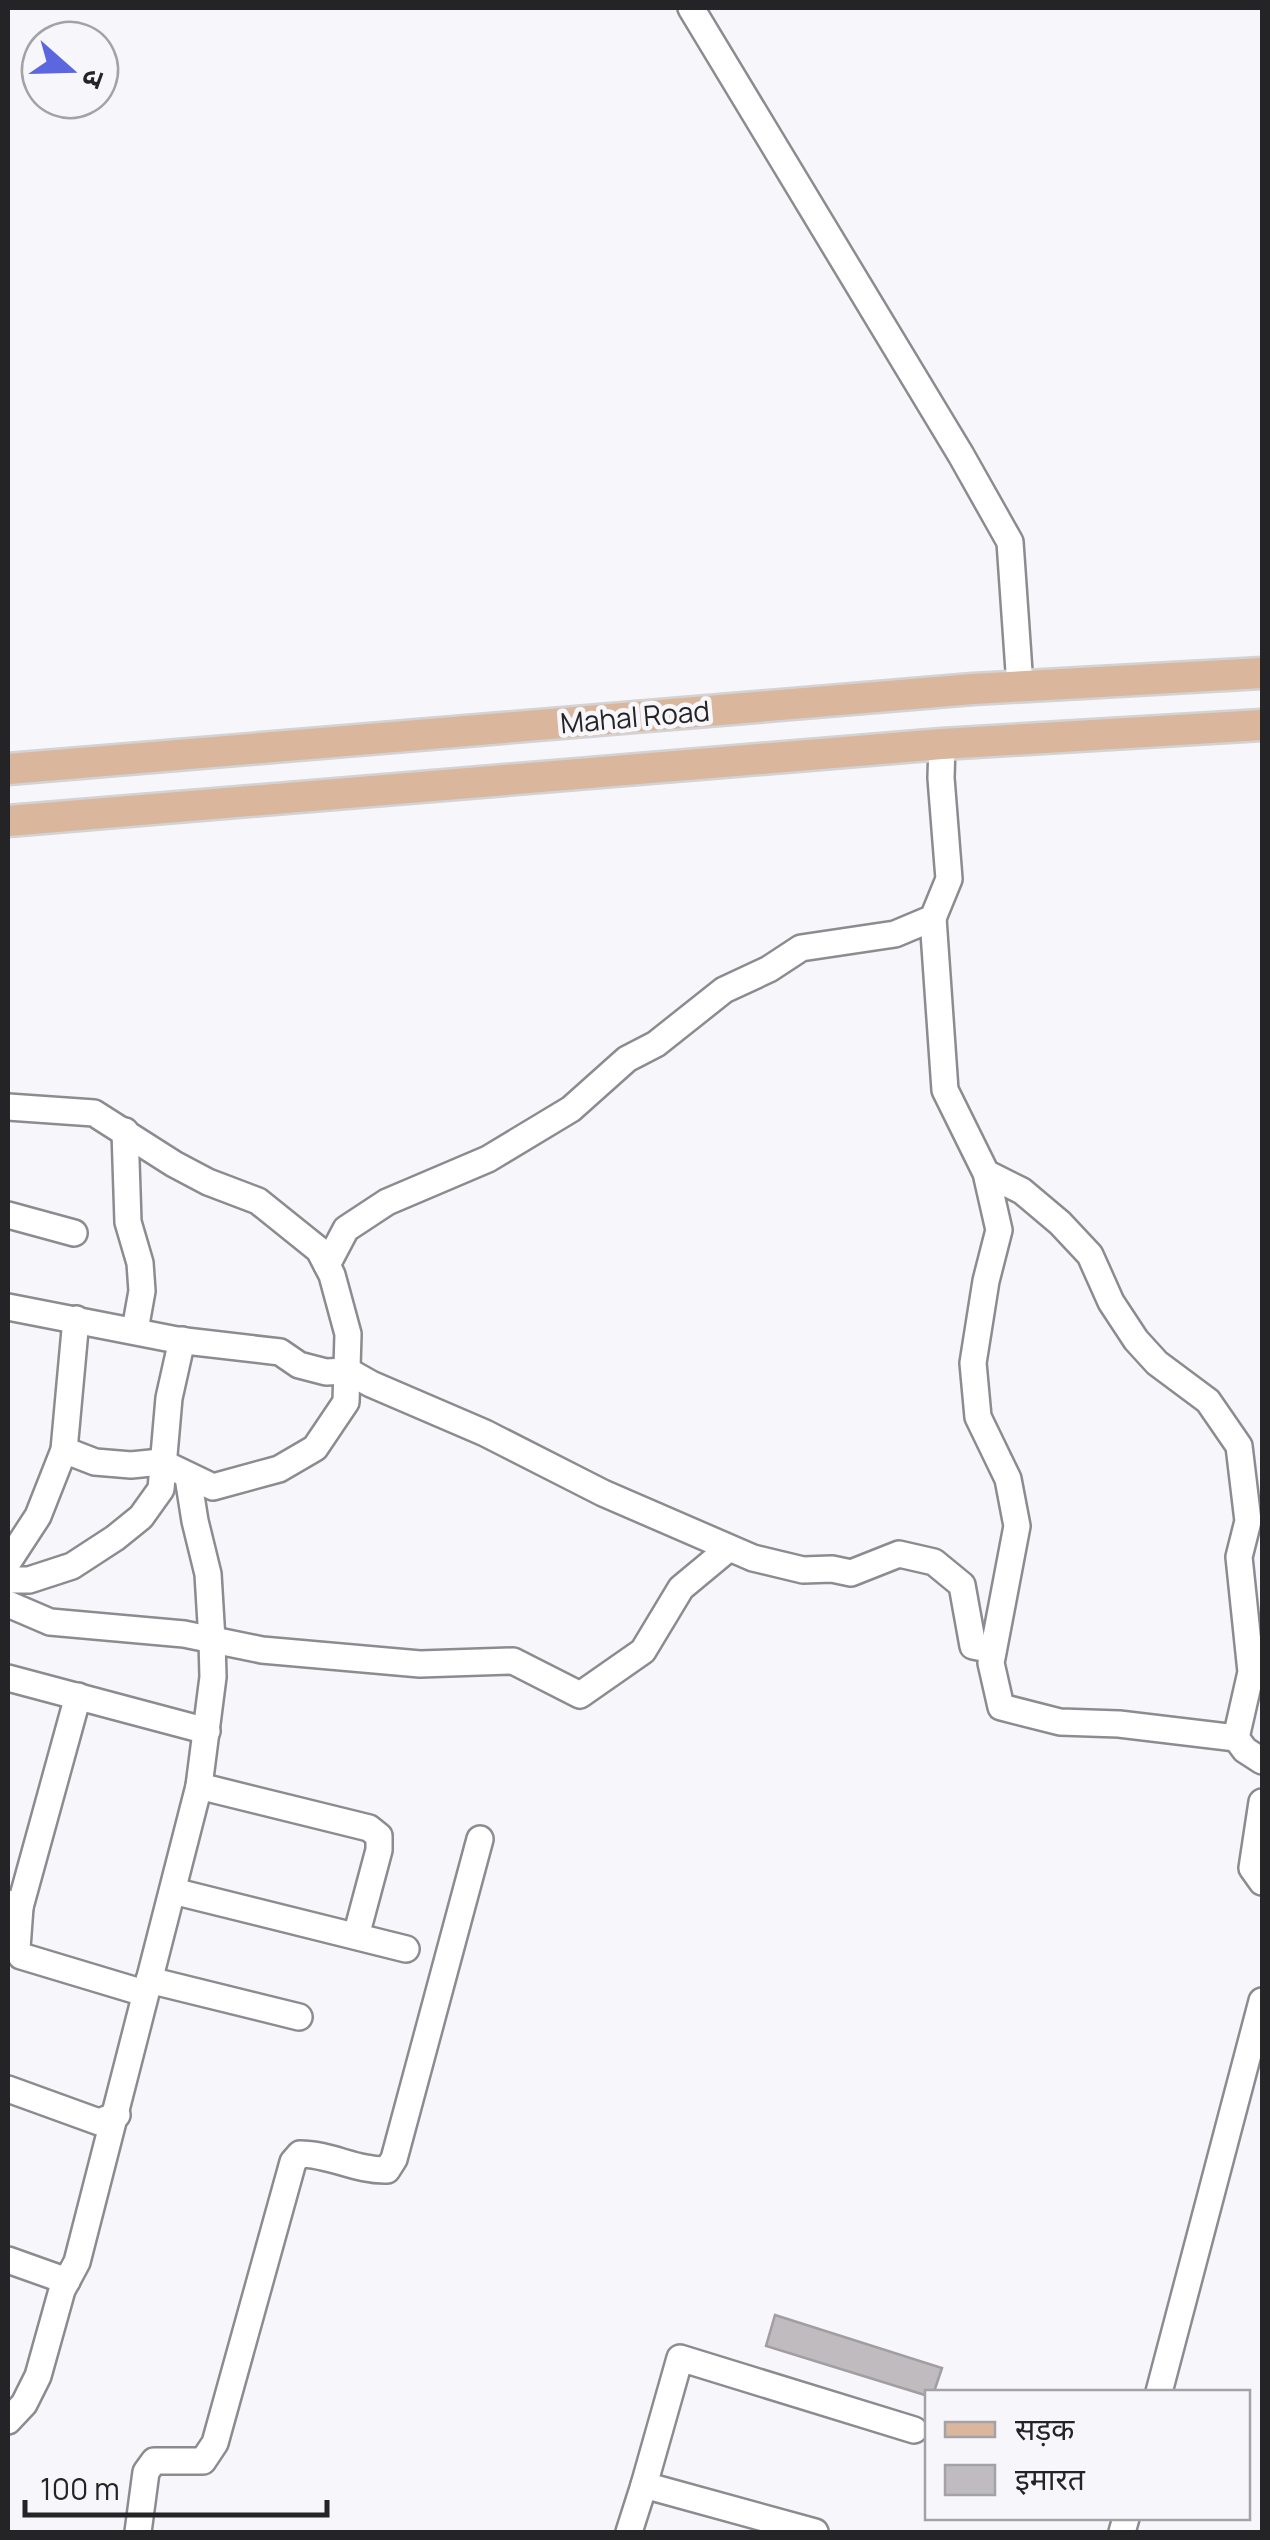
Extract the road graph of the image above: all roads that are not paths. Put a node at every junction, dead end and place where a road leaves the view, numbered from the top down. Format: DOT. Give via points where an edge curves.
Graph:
graph roads {
  1 [pos="691,8"];
  2 [pos="1262,673"];
  3 [pos="1020,686"];
  4 [pos="1262,726"];
  5 [pos="942,744"];
  6 [pos="8,769"];
  7 [pos="8,821"];
  8 [pos="934,918"];
  9 [pos="8,1106"];
  10 [pos="125,1131"];
  11 [pos="986,1173"];
  12 [pos="8,1214"];
  13 [pos="74,1233"];
  14 [pos="327,1265"];
  15 [pos="8,1307"];
  16 [pos="76,1320"];
  17 [pos="136,1330"];
  18 [pos="182,1340"];
  19 [pos="348,1370"];
  20 [pos="64,1450"];
  21 [pos="161,1462"];
  22 [pos="188,1476"];
  23 [pos="728,1548"];
  24 [pos="8,1562"];
  25 [pos="8,1580"];
  26 [pos="8,1604"];
  27 [pos="212,1640"];
  28 [pos="992,1650"];
  29 [pos="8,1678"];
  30 [pos="78,1696"];
  31 [pos="206,1731"];
  32 [pos="1236,1738"];
  33 [pos="1262,1761"];
  34 [pos="199,1786"];
  35 [pos="1262,1802"];
  36 [pos="480,1839"];
  37 [pos="1262,1882"];
  38 [pos="173,1891"];
  39 [pos="14,1905"];
  40 [pos="356,1936"];
  41 [pos="406,1949"];
  42 [pos="146,1987"];
  43 [pos="1262,2002"];
  44 [pos="298,2018"];
  45 [pos="8,2089"];
  46 [pos="117,2114"];
  47 [pos="8,2260"];
  48 [pos="67,2281"];
  49 [pos="1160,2390"];
  50 [pos="8,2419"];
  51 [pos="914,2430"];
  52 [pos="644,2484"];
  53 [pos="138,2532"];
  54 [pos="629,2532"];
  55 [pos="815,2532"];
  1 -- 3 [label="street" via="1010,542"];
  2 -- 3 [label="main road, Mahal Road"];
  3 -- 6 [label="main road, Mahal Road"];
  4 -- 5 [label="main road, Mahal Road"];
  5 -- 7 [label="main road, Mahal Road"];
  5 -- 8 [label="street" via="949,879"];
  8 -- 11 [label="street" via="945,1090"];
  8 -- 14 [label="street" via="895,934 801,948 724,990 656,1044 626,1058 556,1118 346,1229"];
  9 -- 10 [label="street" via="94,1113"];
  10 -- 14 [label="street" via="191,1174 258,1201 319,1250"];
  10 -- 17 [label="street" via="128,1222 142,1291"];
  11 -- 28 [label="street" via="1000,1230 973,1364 978,1417 1008,1478 1016,1526"];
  11 -- 32 [label="street" via="1060,1222 1090,1255 1136,1340 1208,1401 1238,1446 1248,1521 1239,1556 1251,1672"];
  12 -- 13 [label="street"];
  14 -- 19 [label="street" via="348,1334"];
  15 -- 16 [label="street"];
  16 -- 17 [label="street"];
  16 -- 20 [label="street"];
  17 -- 18 [label="street"];
  18 -- 19 [label="street" via="280,1352 326,1372"];
  18 -- 21 [label="street"];
  19 -- 22 [label="street" via="346,1402 315,1448 238,1483 213,1487"];
  19 -- 23 [label="street"];
  20 -- 21 [label="street" via="96,1462"];
  20 -- 24 [label="street" via="38,1516"];
  21 -- 22 [label="street"];
  21 -- 25 [label="street" via="161,1489 115,1538 72,1566"];
  22 -- 27 [label="street" via="208,1574"];
  23 -- 27 [label="street" via="680,1588 642,1651 580,1695 513,1661 420,1664"];
  23 -- 28 [label="street" via="804,1570 851,1573 899,1554 934,1562 962,1585 974,1646"];
  26 -- 27 [label="street" via="50,1622"];
  27 -- 31 [label="street"];
  28 -- 32 [label="street" via="1001,1706 1060,1722"];
  29 -- 30 [label="street"];
  30 -- 31 [label="street"];
  30 -- 39 [label="street"];
  31 -- 34 [label="street"];
  32 -- 33 [label="street"];
  34 -- 38 [label="street"];
  34 -- 40 [label="street" via="369,1828 379,1836"];
  35 -- 37 [label="street" via="1252,1868"];
  36 -- 53 [label="street" via="394,2159 386,2170 313,2154 293,2162 215,2443 203,2462 154,2462 146,2472"];
  38 -- 40 [label="street"];
  38 -- 42 [label="street"];
  39 -- 42 [label="street" via="21,1956"];
  40 -- 41 [label="street"];
  42 -- 44 [label="street"];
  42 -- 46 [label="street"];
  43 -- 49 [label="street"];
  45 -- 46 [label="street" via="98,2122"];
  46 -- 48 [label="street"];
  47 -- 48 [label="street"];
  48 -- 50 [label="street" via="38,2376"];
  51 -- 52 [label="street" via="680,2358"];
  52 -- 54 [label="street"];
  52 -- 55 [label="street"];
}
